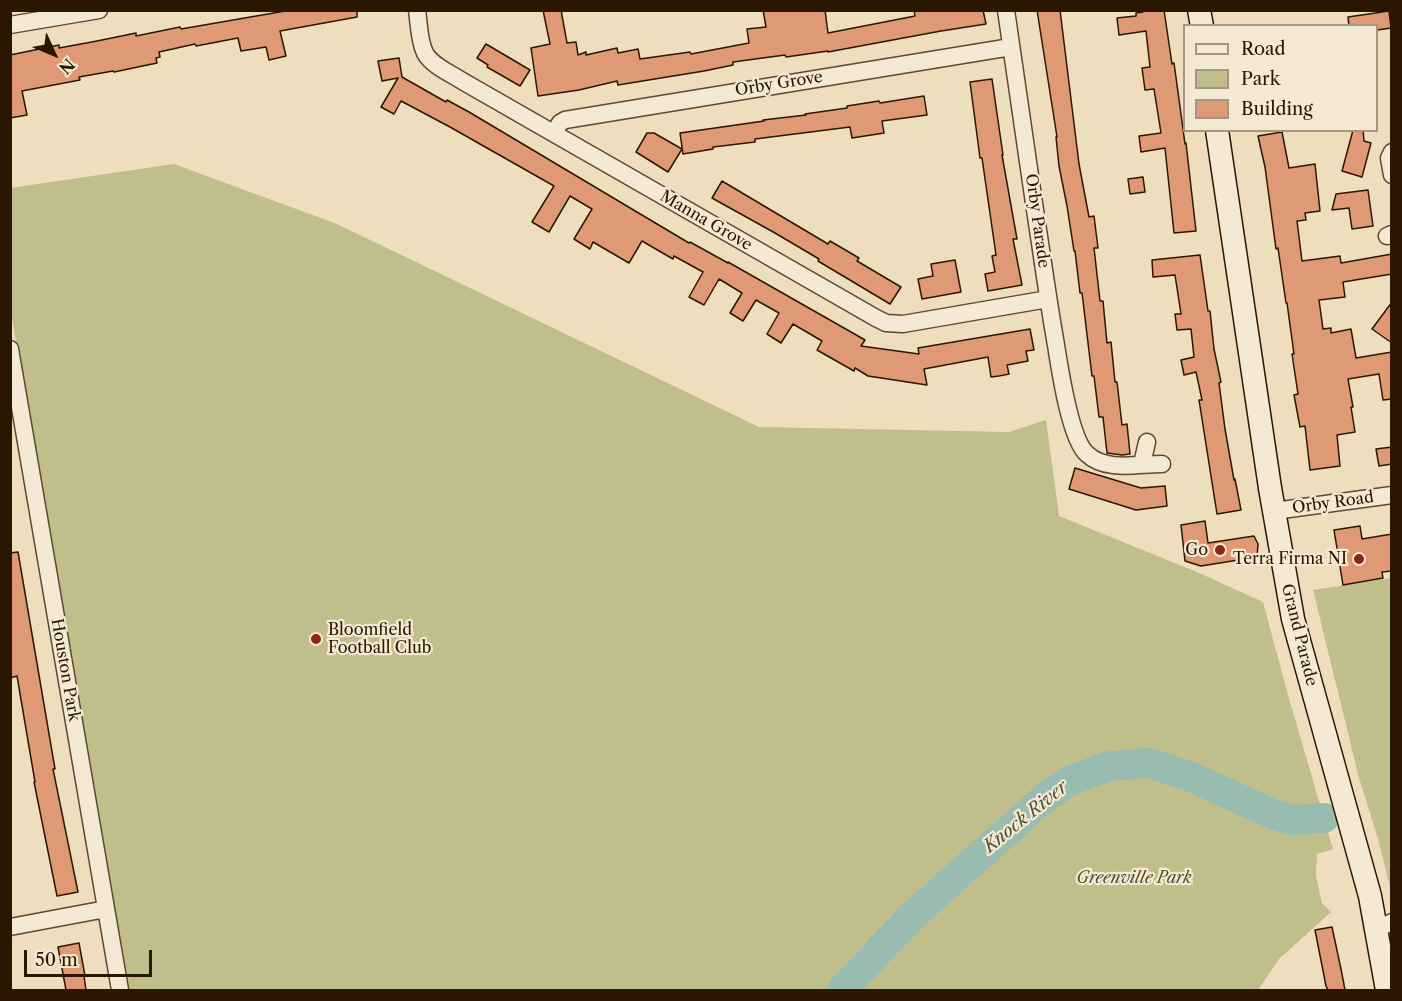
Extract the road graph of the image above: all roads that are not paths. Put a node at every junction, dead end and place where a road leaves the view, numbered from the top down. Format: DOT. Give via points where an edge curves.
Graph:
graph roads {
  1 [pos="99,10"];
  2 [pos="417,10"];
  3 [pos="1006,10"];
  4 [pos="10,25"];
  5 [pos="1011,46"];
  6 [pos="1217,132"];
  7 [pos="554,133"];
  8 [pos="1392,152"];
  9 [pos="1392,175"];
  10 [pos="1048,298"];
  11 [pos="10,349"];
  12 [pos="1147,442"];
  13 [pos="1142,464"];
  14 [pos="1162,464"];
  15 [pos="1392,495"];
  16 [pos="1274,511"];
  17 [pos="106,909"];
  18 [pos="1384,925"];
  19 [pos="10,927"];
  20 [pos="120,990"];
  21 [pos="1387,990"];
  1 -- 4 [label="street"];
  2 -- 7 [label="street, Manna Grove" via="422,44 434,62"];
  3 -- 5 [label="street, Orby Parade"];
  5 -- 7 [label="street, Orby Grove" via="565,120"];
  5 -- 10 [label="street, Orby Parade"];
  6 -- 16 [label="street, Grand Parade"];
  7 -- 10 [label="street, Manna Grove" via="886,323 903,324"];
  8 -- 9 [label="street"];
  10 -- 13 [label="street, Orby Parade" via="1062,380 1083,450 1107,465"];
  11 -- 17 [label="street, Houston Park"];
  12 -- 13 [label="street"];
  13 -- 14 [label="street"];
  15 -- 16 [label="street, Orby Road"];
  16 -- 18 [label="street, Grand Parade" via="1293,619 1370,896"];
  17 -- 19 [label="street"];
  17 -- 20 [label="street, Houston Park"];
  18 -- 21 [label="street, Grand Parade"];
}
